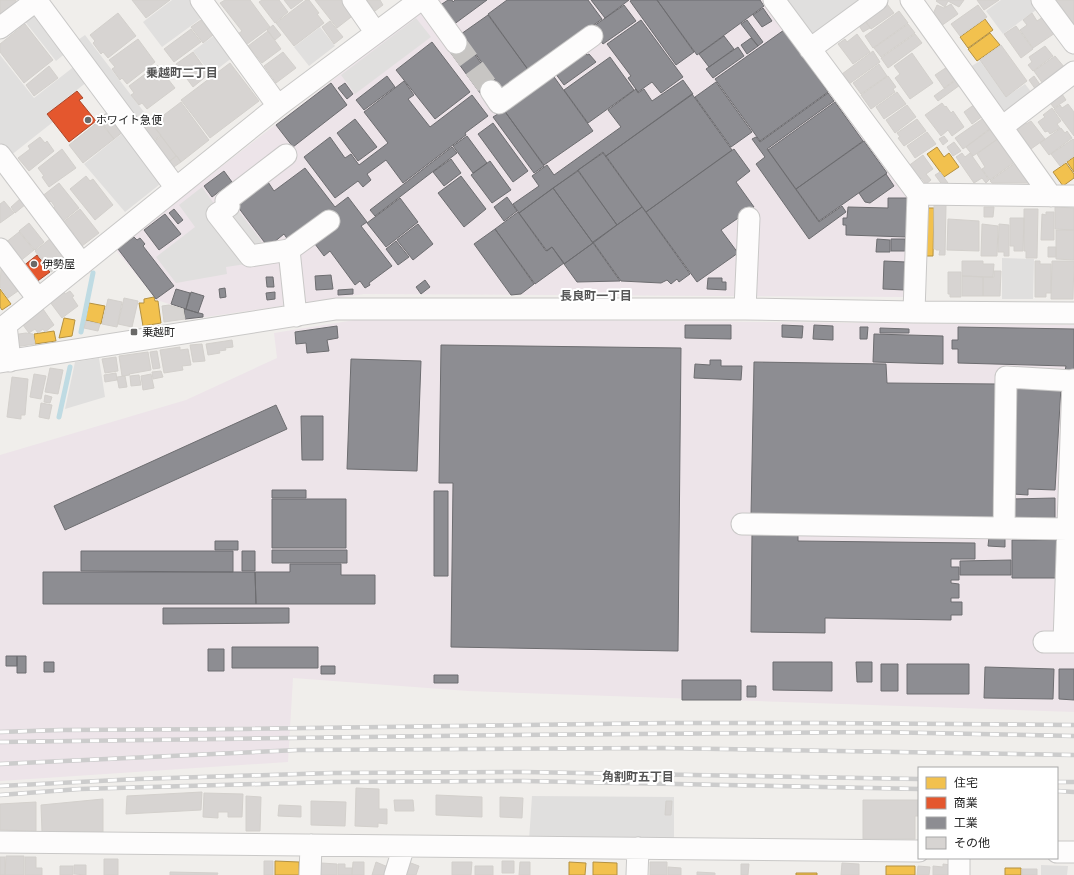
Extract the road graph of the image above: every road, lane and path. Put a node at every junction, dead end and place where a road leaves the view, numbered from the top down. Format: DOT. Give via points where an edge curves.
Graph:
graph roads {
  1 [pos="37,0"];
  2 [pos="201,0"];
  3 [pos="353,0"];
  4 [pos="420,0"];
  5 [pos="425,0"];
  6 [pos="774,0"];
  7 [pos="877,0"];
  8 [pos="911,0"];
  9 [pos="1042,0"];
  10 [pos="0,28"];
  11 [pos="376,32"];
  12 [pos="592,36"];
  13 [pos="456,43"];
  14 [pos="1074,43"];
  15 [pos="810,49"];
  16 [pos="1074,72"];
  17 [pos="491,91"];
  18 [pos="278,106"];
  19 [pos="1002,127"];
  20 [pos="0,155"];
  21 [pos="286,156"];
  22 [pos="176,188"];
  23 [pos="918,194"];
  24 [pos="1051,196"];
  25 [pos="1074,196"];
  26 [pos="749,218"];
  27 [pos="329,221"];
  28 [pos="0,249"];
  29 [pos="289,250"];
  30 [pos="82,264"];
  31 [pos="38,299"];
  32 [pos="745,308"];
  33 [pos="914,312"];
  34 [pos="1074,313"];
  35 [pos="296,316"];
  36 [pos="3,324"];
  37 [pos="5,362"];
  38 [pos="1073,380"];
  39 [pos="742,524"];
  40 [pos="1004,527"];
  41 [pos="1068,529"];
  42 [pos="1061,642"];
  43 [pos="0,842"];
  44 [pos="311,845"];
  45 [pos="404,846"];
  46 [pos="638,848"];
  47 [pos="918,851"];
  48 [pos="1058,852"];
  49 [pos="1074,852"];
  50 [pos="959,859"];
  51 [pos="310,875"];
  52 [pos="394,875"];
  53 [pos="637,875"];
  54 [pos="959,875"];
  1 -- 10 [label="street"];
  1 -- 22 [label="street"];
  2 -- 18 [label="street"];
  3 -- 11 [label="street"];
  4 -- 11 [label="street"];
  5 -- 13 [label="street"];
  6 -- 15 [label="street"];
  7 -- 15 [label="street"];
  8 -- 19 [label="street"];
  9 -- 14 [label="street"];
  11 -- 18 [label="street"];
  12 -- 17 [label="street" via="499,102"];
  15 -- 23 [label="street"];
  16 -- 19 [label="street"];
  18 -- 22 [label="street"];
  19 -- 24 [label="street"];
  20 -- 30 [label="street"];
  21 -- 29 [label="street" via="226,201 229,206 217,214 250,256"];
  22 -- 30 [label="street"];
  23 -- 24 [label="street"];
  23 -- 33 [label="street"];
  24 -- 25 [label="street"];
  26 -- 32 [label="street"];
  27 -- 29 [label="street"];
  28 -- 31 [label="street"];
  29 -- 35 [label="street"];
  30 -- 31 [label="street"];
  31 -- 36 [label="street"];
  32 -- 33 [label="street"];
  32 -- 35 [label="street" via="336,309"];
  33 -- 34 [label="street"];
  35 -- 37 [label="street"];
  36 -- 37 [label="street"];
  38 -- 40 [label="street" via="1006,377"];
  38 -- 41 [label="street"];
  39 -- 40 [label="street"];
  40 -- 41 [label="street"];
  41 -- 42 [label="street"];
  43 -- 44 [label="street"];
  44 -- 45 [label="street"];
  44 -- 51 [label="street"];
  45 -- 46 [label="street"];
  45 -- 52 [label="street"];
  46 -- 47 [label="street"];
  46 -- 53 [label="street"];
  48 -- 49 [label="street"];
  50 -- 54 [label="street"];
}
